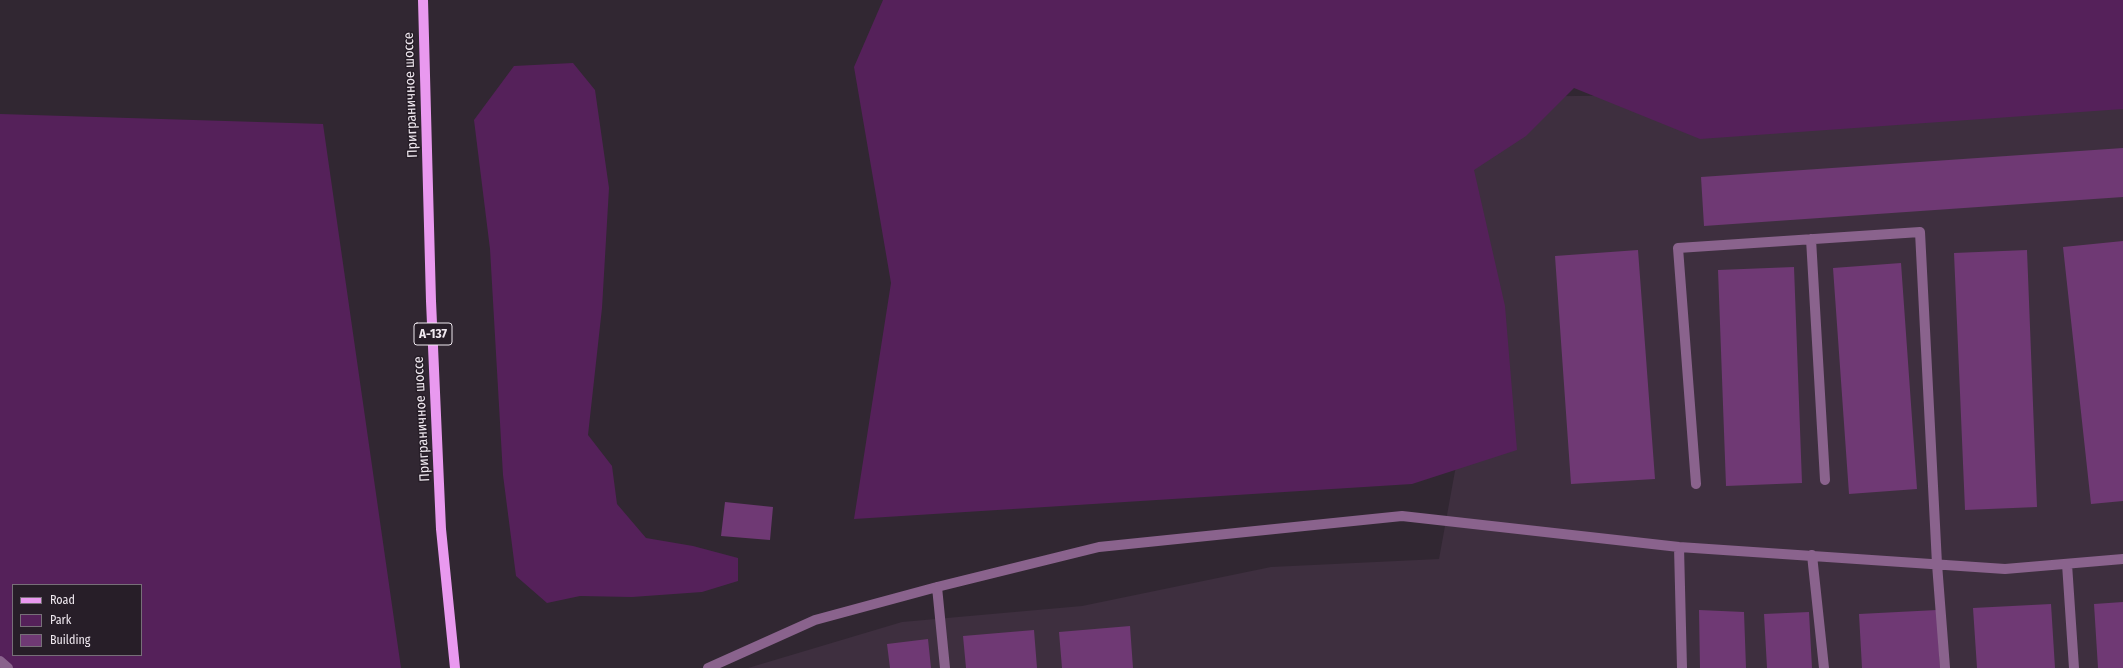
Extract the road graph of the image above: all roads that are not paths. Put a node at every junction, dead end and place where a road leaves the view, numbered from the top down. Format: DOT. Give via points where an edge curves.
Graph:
graph roads {
  1 [pos="423,0"];
  2 [pos="1811,239"];
  3 [pos="1825,480"];
  4 [pos="1696,484"];
  5 [pos="1679,547"];
  6 [pos="1812,555"];
  7 [pos="2123,559"];
  8 [pos="1937,564"];
  9 [pos="2067,564"];
  10 [pos="937,587"];
  11 [pos="0,661"];
  12 [pos="8,668"];
  13 [pos="454,668"];
  14 [pos="708,668"];
  15 [pos="945,668"];
  16 [pos="1682,668"];
  17 [pos="1824,668"];
  18 [pos="1945,668"];
  19 [pos="2074,668"];
  1 -- 13 [label="main road, Приграничное шоссе / А-137" via="431,293 441,521"];
  2 -- 3 [label="lane"];
  2 -- 4 [label="lane" via="1678,248"];
  2 -- 8 [label="lane" via="1920,232"];
  5 -- 6 [label="lane"];
  5 -- 10 [label="lane" via="1402,516 1099,548"];
  5 -- 16 [label="lane"];
  6 -- 8 [label="lane"];
  6 -- 17 [label="lane"];
  7 -- 9 [label="lane"];
  8 -- 9 [label="lane" via="2005,569"];
  8 -- 18 [label="lane"];
  9 -- 19 [label="lane"];
  10 -- 14 [label="lane" via="815,620"];
  10 -- 15 [label="lane"];
  11 -- 12 [label="lane"];
}
